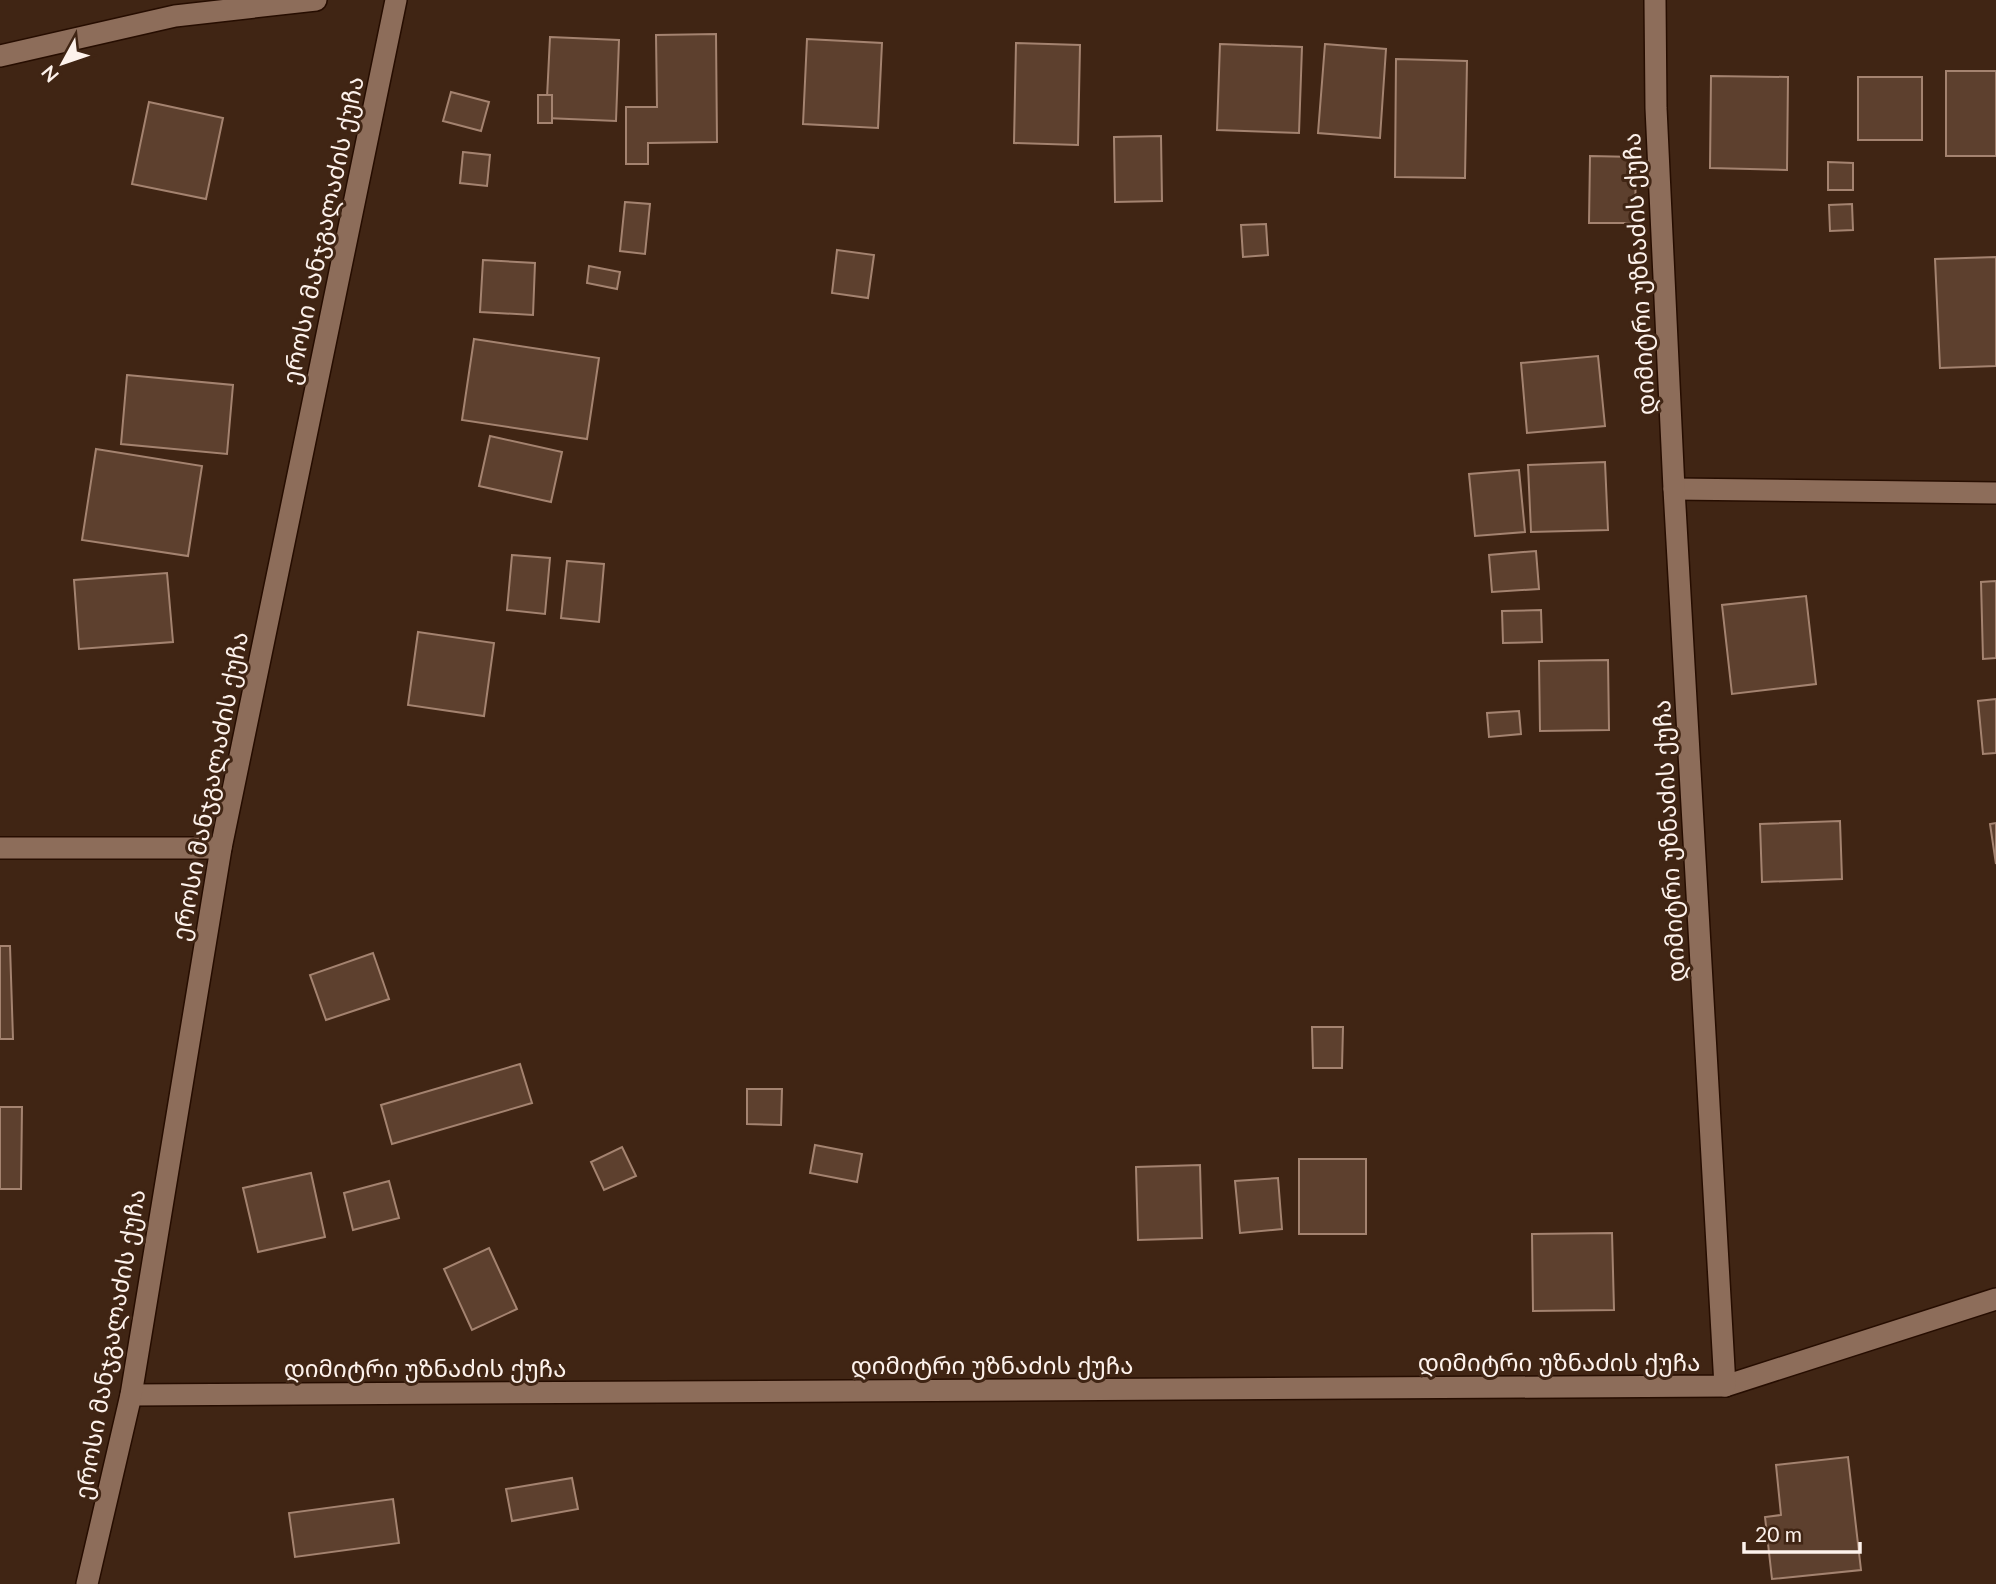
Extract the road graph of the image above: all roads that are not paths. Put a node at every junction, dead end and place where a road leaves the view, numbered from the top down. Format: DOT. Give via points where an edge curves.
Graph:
graph roads {
  1 [pos="316,0"];
  2 [pos="397,0"];
  3 [pos="1655,0"];
  4 [pos="0,56"];
  5 [pos="1674,489"];
  6 [pos="1996,493"];
  7 [pos="0,848"];
  8 [pos="221,848"];
  9 [pos="1996,1299"];
  10 [pos="1726,1386"];
  11 [pos="131,1395"];
  12 [pos="87,1584"];
  1 -- 4 [label="street" via="175,16"];
  2 -- 8 [label="street, ეროსი მანჯგალაძის ქუჩა"];
  3 -- 5 [label="street, დიმიტრი უზნაძის ქუჩა"];
  5 -- 6 [label="street"];
  5 -- 10 [label="street, დიმიტრი უზნაძის ქუჩა"];
  7 -- 8 [label="street"];
  8 -- 11 [label="street, ეროსი მანჯგალაძის ქუჩა"];
  9 -- 10 [label="street"];
  10 -- 11 [label="street, დიმიტრი უზნაძის ქუჩა"];
  11 -- 12 [label="street, ეროსი მანჯგალაძის ქუჩა"];
}
